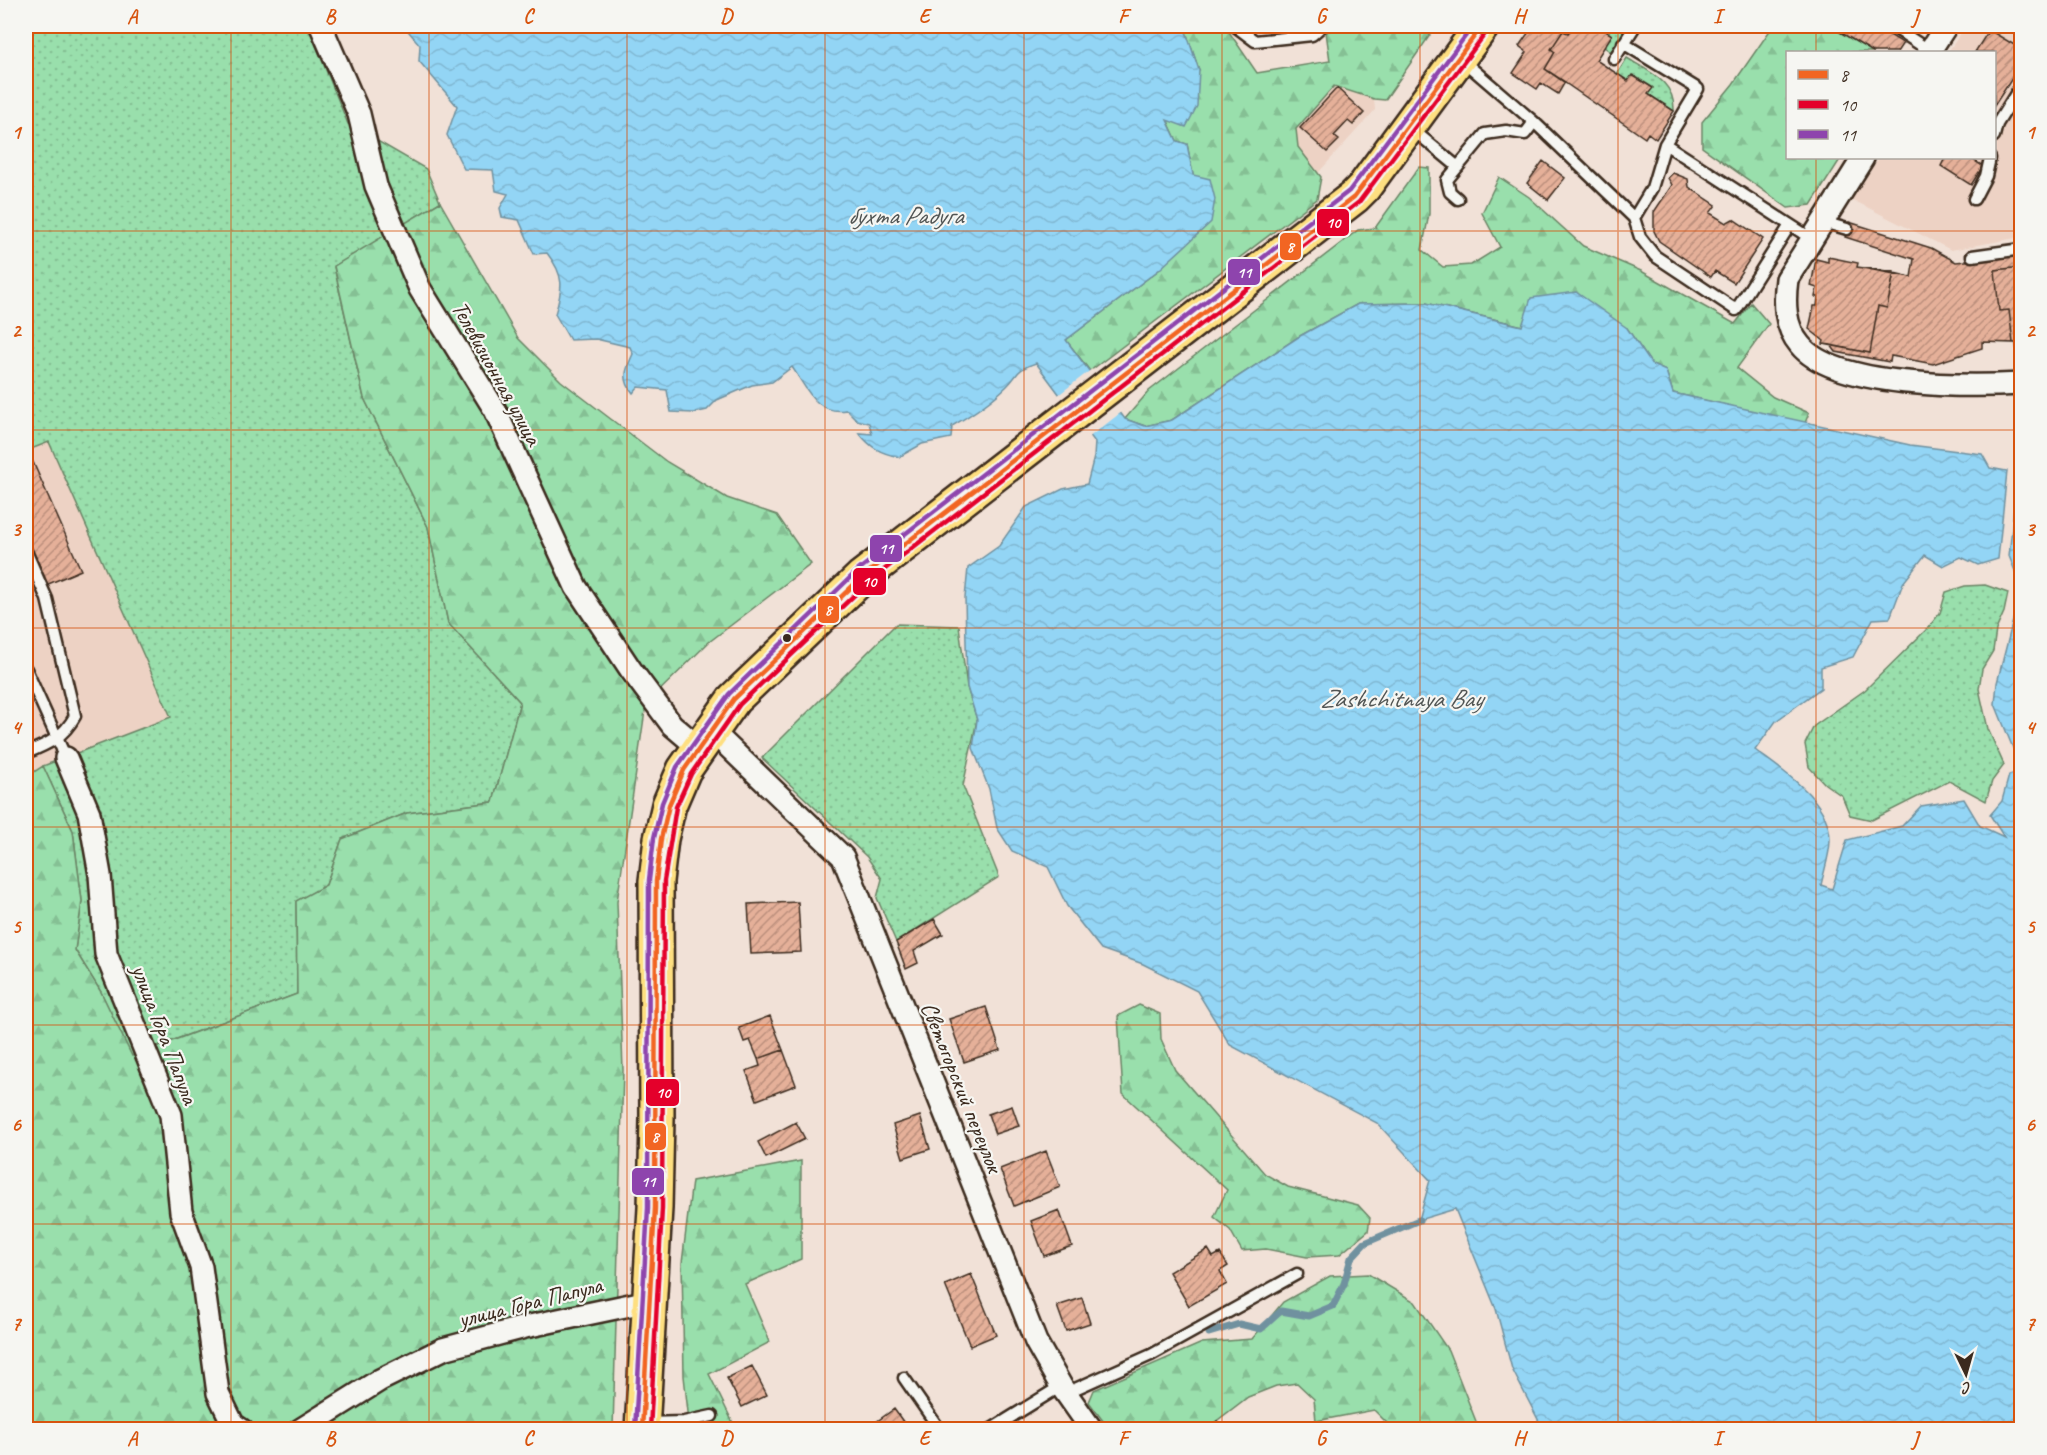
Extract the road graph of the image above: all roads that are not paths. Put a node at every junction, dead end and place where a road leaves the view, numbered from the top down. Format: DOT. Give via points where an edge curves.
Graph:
graph roads {
  1 [pos="321,26"];
  2 [pos="1235,26"];
  3 [pos="1322,26"];
  4 [pos="1479,26"];
  5 [pos="1635,26"];
  6 [pos="1892,26"];
  7 [pos="1946,26"];
  8 [pos="2014,26"];
  9 [pos="2022,30"];
  10 [pos="1623,43"];
  11 [pos="1929,51"];
  12 [pos="1931,51"];
  13 [pos="1458,57"];
  14 [pos="1614,59"];
  15 [pos="2022,84"];
  16 [pos="1534,122"];
  17 [pos="1408,126"];
  18 [pos="1996,130"];
  19 [pos="1665,144"];
  20 [pos="1862,159"];
  21 [pos="1990,159"];
  22 [pos="1458,167"];
  23 [pos="1458,199"];
  24 [pos="1974,199"];
  25 [pos="1634,218"];
  26 [pos="1790,225"];
  27 [pos="1847,229"];
  28 [pos="1818,230"];
  29 [pos="2022,249"];
  30 [pos="1972,256"];
  31 [pos="2022,384"];
  32 [pos="26,551"];
  33 [pos="26,672"];
  34 [pos="705,739"];
  35 [pos="61,749"];
  36 [pos="26,753"];
  37 [pos="1297,1274"];
  38 [pos="649,1301"];
  39 [pos="904,1378"];
  40 [pos="1064,1389"];
  41 [pos="712,1416"];
  42 [pos="642,1426"];
  43 [pos="242,1430"];
  44 [pos="300,1430"];
  45 [pos="940,1430"];
  46 [pos="990,1430"];
  47 [pos="1092,1430"];
  1 -- 34 [label="street, Телевизионная улица" via="359,114 376,186 420,289 495,410 576,587 672,725"];
  2 -- 3 [label="lane" via="1256,41 1312,34"];
  4 -- 13 [label="main road"];
  5 -- 10 [label="lane"];
  6 -- 11 [label="lane"];
  7 -- 12 [label="street"];
  8 -- 9 [label="lane"];
  10 -- 14 [label="lane"];
  10 -- 19 [label="lane" via="1698,89"];
  13 -- 16 [label="lane"];
  13 -- 17 [label="main road"];
  15 -- 18 [label="lane"];
  16 -- 22 [label="lane" via="1525,134 1485,134"];
  16 -- 25 [label="lane"];
  17 -- 22 [label="lane"];
  17 -- 34 [label="main road" via="1364,188 1335,214 862,577 758,674"];
  19 -- 25 [label="lane" via="1652,188"];
  19 -- 26 [label="lane"];
  20 -- 28 [label="street"];
  21 -- 24 [label="lane"];
  22 -- 23 [label="lane" via="1447,180 1450,192"];
  25 -- 26 [label="lane" via="1640,237 1654,256 1736,310"];
  26 -- 28 [label="lane"];
  27 -- 28 [label="lane"];
  28 -- 31 [label="street" via="1787,279 1787,321 1800,345 1822,361 1848,372 1922,384"];
  29 -- 30 [label="lane"];
  32 -- 35 [label="lane" via="47,598 75,716"];
  33 -- 35 [label="lane"];
  34 -- 38 [label="main road" via="684,770 669,806 656,881 658,1050"];
  34 -- 40 [label="street, Светогорский переулок" via="843,857 1036,1342"];
  35 -- 36 [label="lane"];
  35 -- 43 [label="street, улица Гора Папула" via="88,813 100,875 106,954 171,1114 181,1212 201,1267 218,1393 233,1424"];
  37 -- 40 [label="lane" via="1151,1355"];
  38 -- 42 [label="main road"];
  38 -- 44 [label="street, улица Гора Папула" via="443,1349 380,1380"];
  39 -- 45 [label="lane"];
  40 -- 46 [label="lane"];
  40 -- 47 [label="street, Светогорский переулок"];
  41 -- 42 [label="lane"];
}
